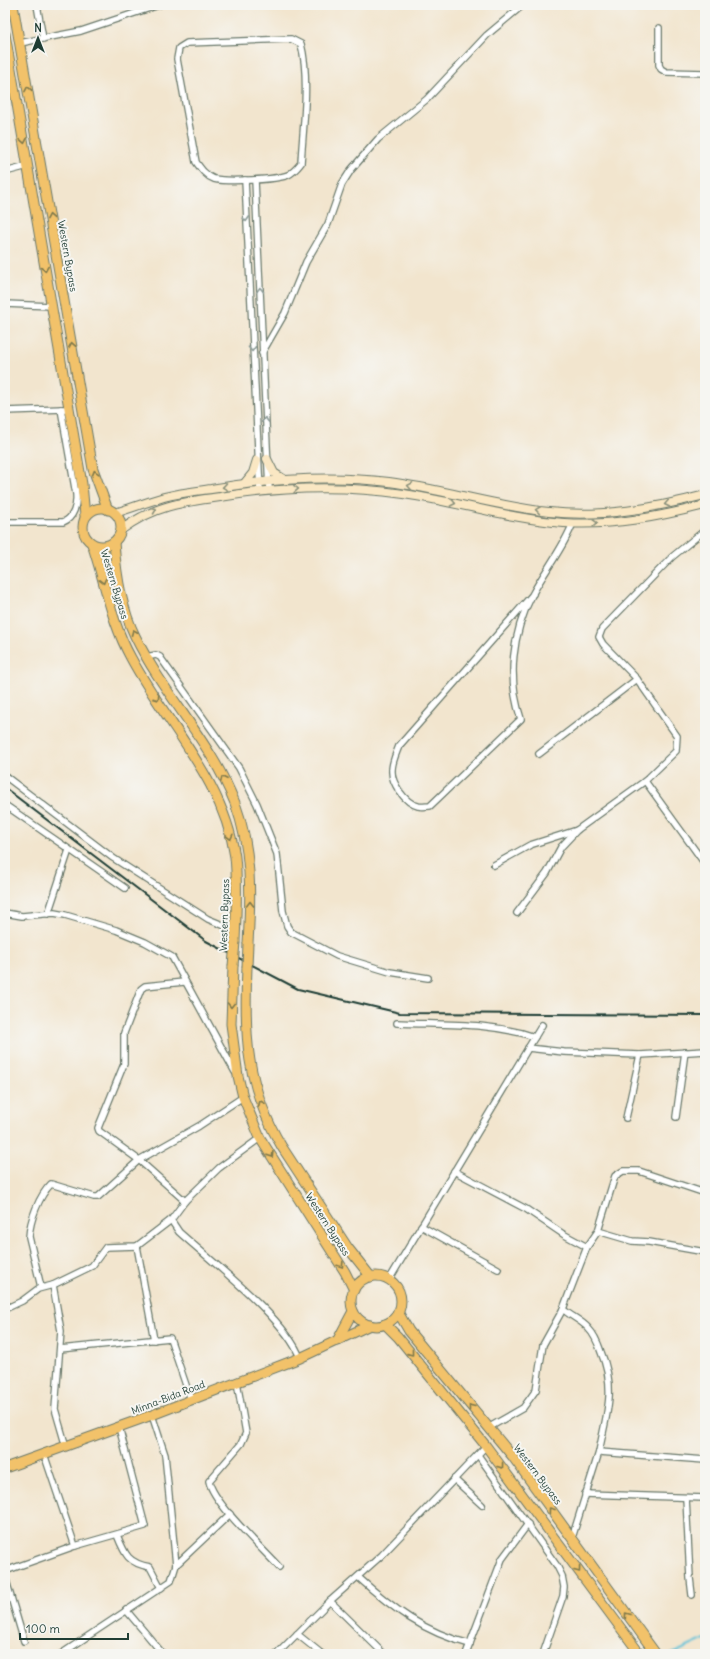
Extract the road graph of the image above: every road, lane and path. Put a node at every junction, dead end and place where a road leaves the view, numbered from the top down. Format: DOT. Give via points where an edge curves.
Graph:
graph roads {
  1 [pos="13,5"];
  2 [pos="37,5"];
  3 [pos="159,5"];
  4 [pos="523,5"];
  5 [pos="659,28"];
  6 [pos="5,34"];
  7 [pos="43,39"];
  8 [pos="20,43"];
  9 [pos="705,73"];
  10 [pos="10,88"];
  11 [pos="28,166"];
  12 [pos="5,172"];
  13 [pos="245,180"];
  14 [pos="255,180"];
  15 [pos="5,304"];
  16 [pos="51,306"];
  17 [pos="262,353"];
  18 [pos="65,409"];
  19 [pos="5,412"];
  20 [pos="267,459"];
  21 [pos="257,460"];
  22 [pos="286,480"];
  23 [pos="268,481"];
  24 [pos="259,482"];
  25 [pos="244,484"];
  26 [pos="260,490"];
  27 [pos="269,490"];
  28 [pos="705,495"];
  29 [pos="705,505"];
  30 [pos="111,511"];
  31 [pos="85,516"];
  32 [pos="5,522"];
  33 [pos="573,523"];
  34 [pos="121,530"];
  35 [pos="705,530"];
  36 [pos="114,542"];
  37 [pos="92,544"];
  38 [pos="533,594"];
  39 [pos="146,658"];
  40 [pos="637,679"];
  41 [pos="539,754"];
  42 [pos="5,776"];
  43 [pos="645,780"];
  44 [pos="5,805"];
  45 [pos="577,830"];
  46 [pos="69,850"];
  47 [pos="705,864"];
  48 [pos="494,865"];
  49 [pos="125,888"];
  50 [pos="5,913"];
  51 [pos="517,913"];
  52 [pos="48,914"];
  53 [pos="235,930"];
  54 [pos="428,978"];
  55 [pos="184,982"];
  56 [pos="397,1024"];
  57 [pos="542,1025"];
  58 [pos="535,1037"];
  59 [pos="528,1048"];
  60 [pos="705,1051"];
  61 [pos="685,1052"];
  62 [pos="640,1055"];
  63 [pos="238,1076"];
  64 [pos="243,1096"];
  65 [pos="676,1117"];
  66 [pos="626,1118"];
  67 [pos="260,1138"];
  68 [pos="139,1160"];
  69 [pos="454,1172"];
  70 [pos="705,1193"];
  71 [pos="185,1201"];
  72 [pos="171,1220"];
  73 [pos="421,1226"];
  74 [pos="598,1231"];
  75 [pos="137,1246"];
  76 [pos="587,1247"];
  77 [pos="705,1252"];
  78 [pos="498,1269"];
  79 [pos="371,1277"];
  80 [pos="389,1280"];
  81 [pos="53,1285"];
  82 [pos="41,1287"];
  83 [pos="354,1290"];
  84 [pos="5,1309"];
  85 [pos="563,1309"];
  86 [pos="353,1311"];
  87 [pos="398,1312"];
  88 [pos="385,1324"];
  89 [pos="370,1325"];
  90 [pos="154,1340"];
  91 [pos="337,1340"];
  92 [pos="60,1349"];
  93 [pos="300,1358"];
  94 [pos="237,1382"];
  95 [pos="191,1400"];
  96 [pos="152,1415"];
  97 [pos="119,1427"];
  98 [pos="488,1428"];
  99 [pos="486,1446"];
  100 [pos="66,1447"];
  101 [pos="599,1452"];
  102 [pos="44,1454"];
  103 [pos="478,1455"];
  104 [pos="705,1460"];
  105 [pos="5,1468"];
  106 [pos="454,1479"];
  107 [pos="585,1494"];
  108 [pos="686,1498"];
  109 [pos="705,1498"];
  110 [pos="482,1505"];
  111 [pos="230,1514"];
  112 [pos="528,1524"];
  113 [pos="117,1535"];
  114 [pos="572,1539"];
  115 [pos="75,1546"];
  116 [pos="176,1565"];
  117 [pos="279,1567"];
  118 [pos="5,1570"];
  119 [pos="358,1576"];
  120 [pos="5,1577"];
  121 [pos="161,1588"];
  122 [pos="692,1595"];
  123 [pos="330,1601"];
  124 [pos="126,1610"];
  125 [pos="297,1634"];
  126 [pos="24,1640"];
  127 [pos="470,1644"];
  128 [pos="653,1650"];
  129 [pos="61,1654"];
  130 [pos="163,1654"];
  131 [pos="277,1654"];
  132 [pos="322,1654"];
  133 [pos="384,1654"];
  134 [pos="466,1654"];
  135 [pos="543,1654"];
  136 [pos="640,1654"];
  1 -- 8 [label="main road, Western Bypass"];
  2 -- 7 [label="street"];
  3 -- 7 [label="street" via="81,31"];
  4 -- 17 [label="street" via="487,35 427,99 378,139 351,170 342,184 328,224 306,262 286,313"];
  5 -- 9 [label="street" via="661,69 666,72"];
  6 -- 10 [label="main road"];
  7 -- 8 [label="street"];
  30 -- 8 [label="main road, Western Bypass, one-way" via="93,469"];
  10 -- 11 [label="main road, one-way"];
  11 -- 12 [label="street"];
  11 -- 16 [label="main road, one-way"];
  13 -- 14 [label="street"];
  13 -- 14 [label="street" via="214,178 203,172 196,162 177,59 179,48 187,43 291,39 301,44 304,53 305,106 301,163 296,170 286,176"];
  13 -- 21 [label="street, one-way"];
  17 -- 14 [label="street, one-way"];
  15 -- 16 [label="street"];
  16 -- 18 [label="main road"];
  20 -- 17 [label="street, one-way"];
  18 -- 19 [label="street"];
  18 -- 31 [label="main road" via="82,484"];
  18 -- 32 [label="street" via="76,494 72,514 63,522"];
  20 -- 22 [label="main road" via="274,472"];
  20 -- 23 [label="street"];
  21 -- 24 [label="street"];
  21 -- 25 [label="main road" via="253,473"];
  22 -- 23 [label="main road"];
  28 -- 22 [label="main road, one-way" via="659,506 576,513 513,507 387,482"];
  23 -- 24 [label="main road"];
  23 -- 27 [label="street"];
  24 -- 25 [label="main road"];
  24 -- 26 [label="street"];
  25 -- 30 [label="main road, one-way" via="164,497"];
  26 -- 27 [label="main road"];
  34 -- 26 [label="main road, one-way" via="143,515 168,505"];
  27 -- 33 [label="main road, one-way" via="315,488 386,491 515,517"];
  33 -- 29 [label="main road, one-way" via="624,521"];
  30 -- 31 [label="main road" via="99,508"];
  30 -- 34 [label="main road" via="120,522"];
  31 -- 37 [label="main road" via="83,531"];
  33 -- 38 [label="street" via="566,540"];
  34 -- 36 [label="main road"];
  35 -- 40 [label="street" via="672,557 602,629 599,637 603,644"];
  36 -- 37 [label="main road" via="105,546"];
  39 -- 36 [label="main road, Western Bypass, one-way" via="125,610"];
  37 -- 53 [label="main road, Western Bypass, one-way" via="111,613 131,657 195,758 222,810 234,857 237,903"];
  38 -- 38 [label="street" via="523,614 514,646 512,672 515,702 521,719 430,806 417,806 404,798 396,787 391,772 399,746"];
  39 -- 54 [label="street" via="156,655 164,662 243,775 277,854 282,912 291,932 337,956 390,972"];
  79 -- 39 [label="main road, Western Bypass, one-way, bridge" via="348,1248 282,1147 257,1094 247,1049 250,904 249,858 244,831 219,769"];
  40 -- 41 [label="street"];
  40 -- 43 [label="street" via="678,736 676,751"];
  42 -- 53 [label="street" via="113,858 208,919"];
  43 -- 45 [label="street"];
  43 -- 47 [label="street"];
  44 -- 46 [label="street"];
  45 -- 48 [label="street" via="530,845"];
  45 -- 51 [label="street" via="561,847 547,873"];
  46 -- 49 [label="street"];
  46 -- 52 [label="street"];
  50 -- 52 [label="street" via="22,916"];
  52 -- 55 [label="street" via="65,915 146,942 172,957"];
  53 -- 63 [label="main road, Western Bypass, one-way, bridge" via="231,1024"];
  55 -- 63 [label="street"];
  55 -- 68 [label="street" via="145,986 141,989 125,1028 124,1064 98,1128"];
  56 -- 58 [label="street" via="490,1027 514,1030"];
  57 -- 58 [label="street"];
  58 -- 59 [label="street"];
  59 -- 62 [label="street"];
  59 -- 69 [label="street"];
  60 -- 61 [label="street"];
  61 -- 62 [label="street"];
  61 -- 65 [label="street"];
  62 -- 66 [label="street"];
  63 -- 64 [label="main road, Western Bypass"];
  64 -- 67 [label="main road, Western Bypass"];
  64 -- 68 [label="street" via="199,1126"];
  67 -- 71 [label="street" via="218,1168"];
  67 -- 83 [label="main road, Western Bypass, one-way"];
  68 -- 71 [label="street"];
  68 -- 82 [label="street" via="98,1197 53,1184 49,1186 29,1230"];
  69 -- 73 [label="street"];
  69 -- 76 [label="street" via="526,1209"];
  70 -- 74 [label="street" via="639,1171 623,1170 615,1176"];
  71 -- 72 [label="street"];
  72 -- 75 [label="street"];
  72 -- 93 [label="street" via="179,1232 249,1295 280,1327 295,1346"];
  73 -- 78 [label="street"];
  73 -- 80 [label="street"];
  74 -- 76 [label="street"];
  74 -- 77 [label="street" via="622,1239"];
  75 -- 81 [label="street" via="106,1247 92,1266"];
  75 -- 90 [label="street"];
  76 -- 85 [label="street"];
  79 -- 80 [label="main road"];
  79 -- 83 [label="main road"];
  80 -- 87 [label="main road" via="398,1291"];
  81 -- 82 [label="street"];
  81 -- 92 [label="street" via="61,1332"];
  82 -- 84 [label="street" via="22,1301"];
  83 -- 86 [label="main road" via="351,1304"];
  85 -- 98 [label="street" via="543,1345 536,1390 523,1408"];
  85 -- 101 [label="street" via="587,1327 596,1339 605,1360 610,1382 610,1398"];
  86 -- 89 [label="main road" via="363,1322"];
  86 -- 91 [label="main road"];
  87 -- 88 [label="main road"];
  98 -- 87 [label="main road, Western Bypass, one-way" via="409,1330"];
  88 -- 89 [label="main road"];
  88 -- 99 [label="main road, one-way"];
  89 -- 91 [label="main road, Minna-Bida Road"];
  90 -- 92 [label="street"];
  90 -- 95 [label="street" via="170,1338"];
  91 -- 93 [label="main road, Minna-Bida Road"];
  92 -- 100 [label="street" via="55,1409"];
  93 -- 94 [label="main road, Minna-Bida Road"];
  94 -- 95 [label="main road, Minna-Bida Road"];
  94 -- 111 [label="street" via="246,1433 241,1444 209,1482 210,1488"];
  95 -- 96 [label="main road, Minna-Bida Road"];
  96 -- 97 [label="main road, Minna-Bida Road"];
  96 -- 116 [label="street" via="165,1456"];
  97 -- 100 [label="main road, Minna-Bida Road"];
  97 -- 113 [label="street" via="145,1526"];
  114 -- 98 [label="main road, Western Bypass, one-way"];
  99 -- 103 [label="street"];
  99 -- 136 [label="main road, one-way"];
  100 -- 102 [label="main road, Minna-Bida Road"];
  101 -- 104 [label="street"];
  101 -- 107 [label="street"];
  102 -- 105 [label="main road, Minna-Bida Road"];
  102 -- 115 [label="street"];
  103 -- 106 [label="street"];
  103 -- 112 [label="street"];
  106 -- 110 [label="street"];
  106 -- 119 [label="street" via="382,1555"];
  107 -- 108 [label="street"];
  107 -- 114 [label="street"];
  108 -- 109 [label="street"];
  108 -- 122 [label="street"];
  111 -- 116 [label="street"];
  111 -- 117 [label="street"];
  112 -- 127 [label="street" via="502,1559"];
  112 -- 135 [label="street" via="557,1566 564,1587"];
  113 -- 115 [label="street"];
  113 -- 121 [label="street" via="129,1559 139,1565 150,1567"];
  128 -- 114 [label="main road, Western Bypass, one-way"];
  115 -- 118 [label="street"];
  116 -- 121 [label="street" via="170,1581"];
  119 -- 123 [label="street"];
  119 -- 127 [label="street" via="387,1603 414,1621 451,1640"];
  120 -- 126 [label="street"];
  121 -- 124 [label="street"];
  123 -- 125 [label="street"];
  123 -- 133 [label="street"];
  124 -- 129 [label="street"];
  124 -- 130 [label="street"];
  125 -- 131 [label="street"];
  125 -- 132 [label="street"];
  127 -- 134 [label="street"];
}
